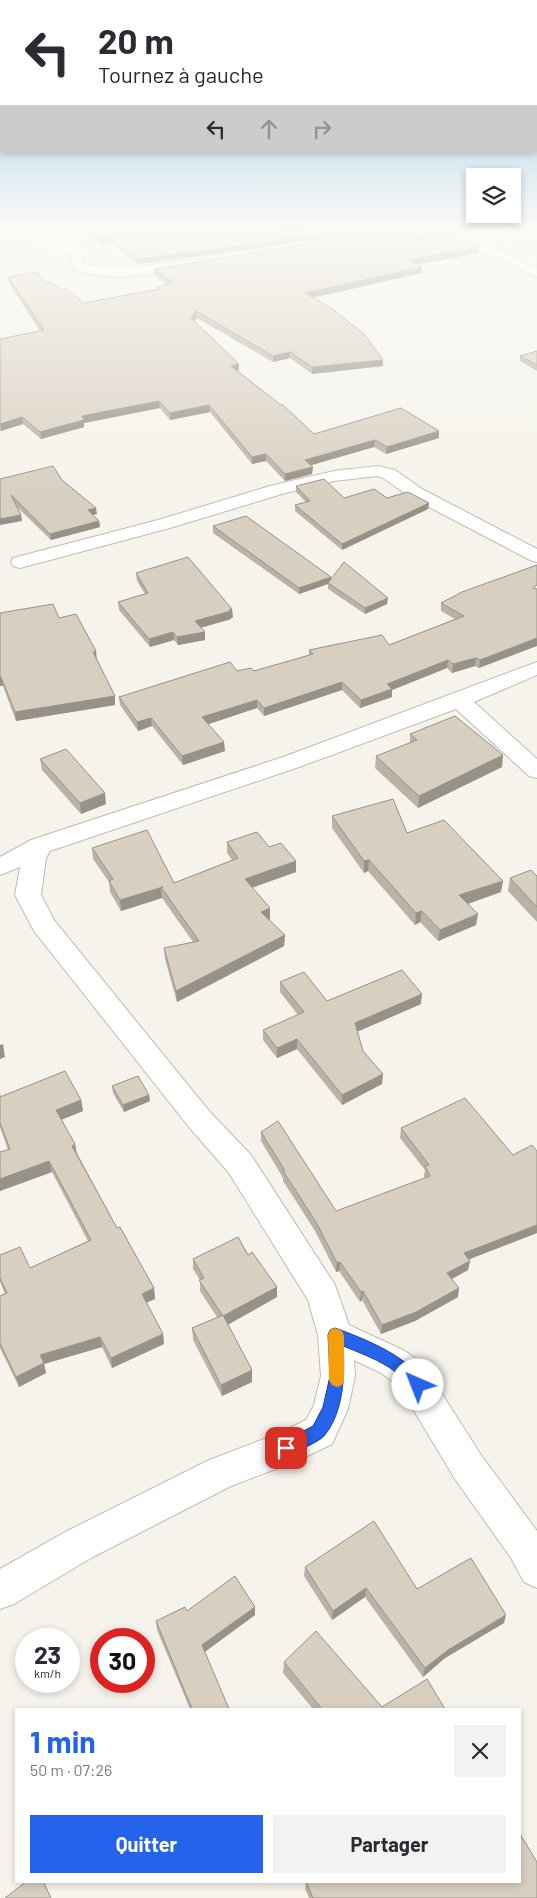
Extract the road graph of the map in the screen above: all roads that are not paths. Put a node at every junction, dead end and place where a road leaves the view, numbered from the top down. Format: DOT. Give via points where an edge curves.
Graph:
graph roads {
  1 [pos="537,556"];
  2 [pos="20,562"];
  3 [pos="537,668"];
  4 [pos="459,700"];
  5 [pos="537,771"];
  6 [pos="40,846"];
  7 [pos="0,867"];
  8 [pos="335,1335"];
  9 [pos="537,1569"];
  10 [pos="0,1590"];
  1 -- 2 [label="street" via="430,501 389,474 378,471 334,476 276,490"];
  3 -- 4 [label="street"];
  4 -- 5 [label="street"];
  4 -- 6 [label="street" via="294,761"];
  6 -- 7 [label="street"];
  6 -- 8 [label="street" via="34,858 28,895 43,925 198,1119 240,1164 322,1295"];
  8 -- 9 [label="street" via="393,1362 411,1375"];
  8 -- 10 [label="street" via="338,1376 331,1408 318,1432 220,1473 78,1545"];
}
